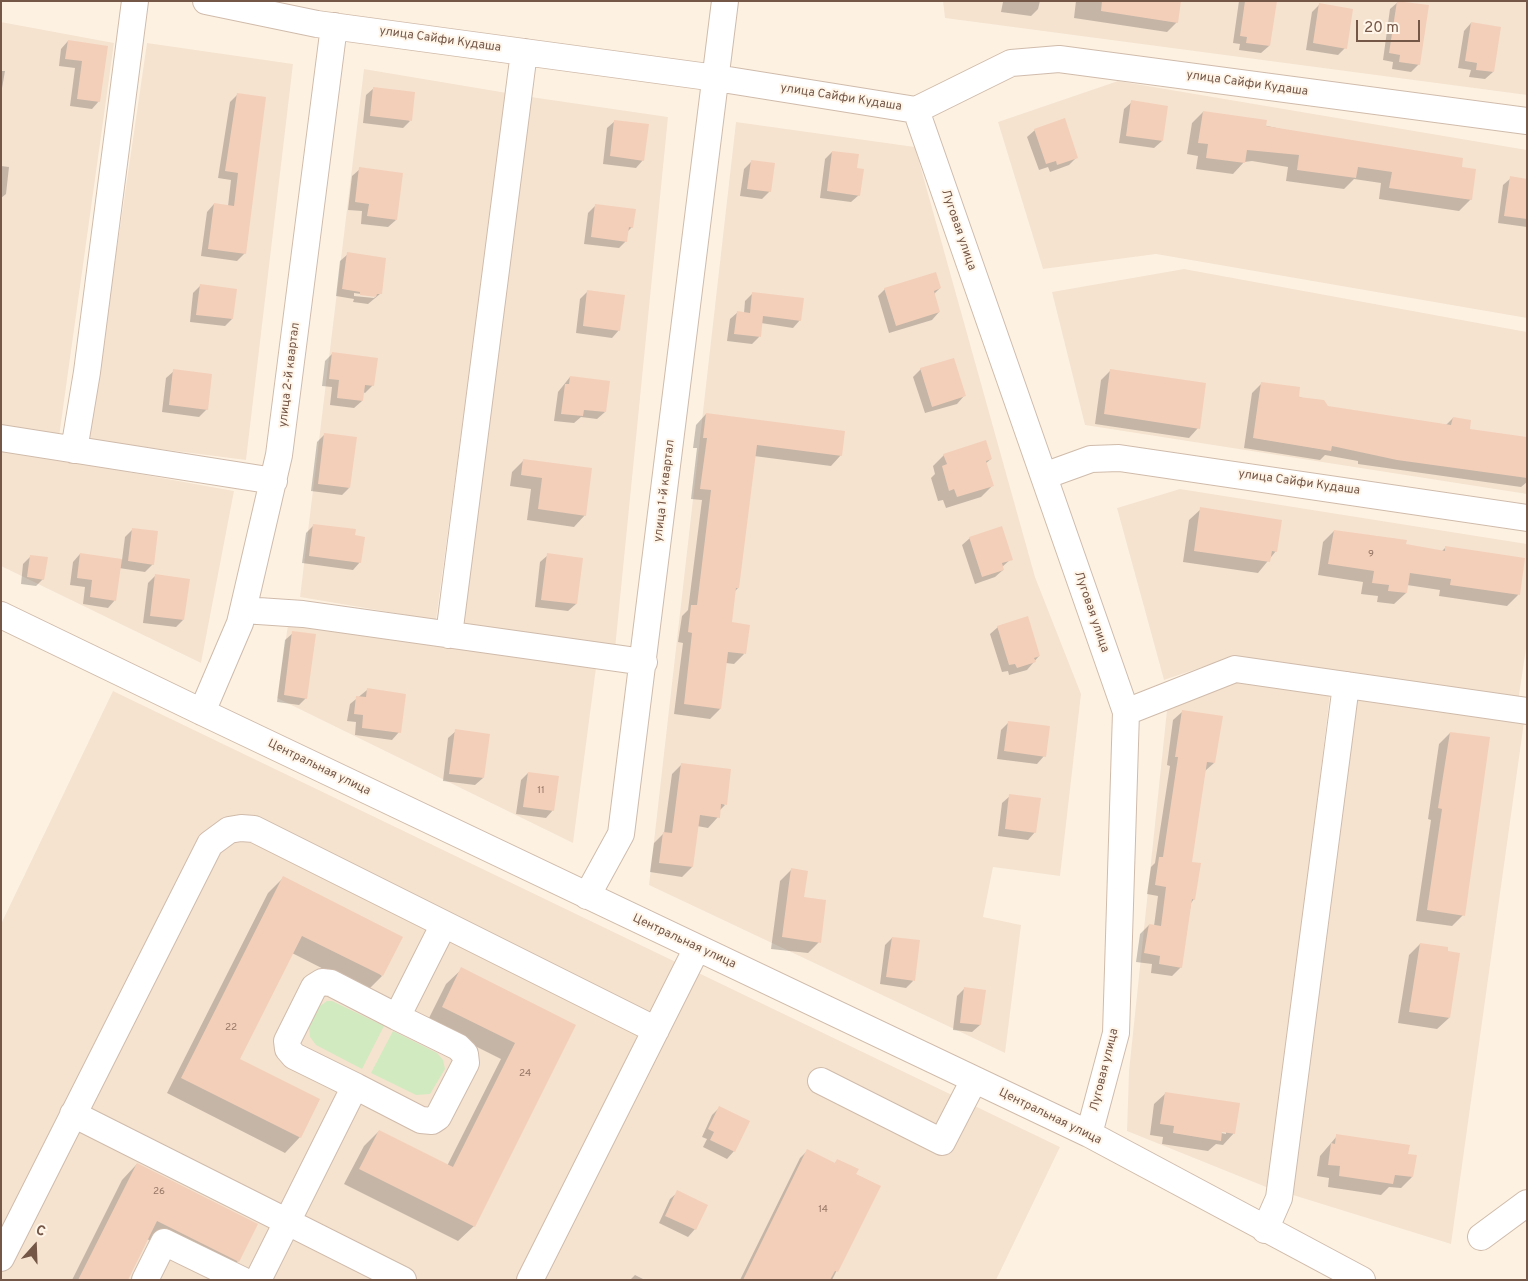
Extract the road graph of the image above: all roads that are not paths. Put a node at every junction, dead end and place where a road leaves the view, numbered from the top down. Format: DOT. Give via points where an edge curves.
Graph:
graph roads {
  1 [pos="135,1"];
  2 [pos="206,1"];
  3 [pos="725,1"];
  4 [pos="334,26"];
  5 [pos="524,52"];
  6 [pos="716,78"];
  7 [pos="916,110"];
  8 [pos="1527,121"];
  9 [pos="1,438"];
  10 [pos="74,450"];
  11 [pos="1044,476"];
  12 [pos="274,481"];
  13 [pos="1527,518"];
  14 [pos="243,610"];
  15 [pos="1,615"];
  16 [pos="449,635"];
  17 [pos="644,662"];
  18 [pos="1346,685"];
  19 [pos="202,712"];
  20 [pos="1126,712"];
  21 [pos="1527,712"];
  22 [pos="587,896"];
  23 [pos="444,924"];
  24 [pos="697,948"];
  25 [pos="397,1017"];
  26 [pos="656,1030"];
  27 [pos="974,1080"];
  28 [pos="821,1081"];
  29 [pos="355,1086"];
  30 [pos="74,1114"];
  31 [pos="1089,1134"];
  32 [pos="1527,1203"];
  33 [pos="287,1221"];
  34 [pos="1265,1230"];
  35 [pos="1481,1238"];
  36 [pos="1,1258"];
  37 [pos="145,1280"];
  38 [pos="242,1280"];
  39 [pos="258,1280"];
  40 [pos="403,1280"];
  41 [pos="530,1280"];
  42 [pos="1362,1280"];
  1 -- 10 [label="street"];
  2 -- 4 [label="street, улица Сайфи Кудаша"];
  3 -- 6 [label="street, улица 1-й квартал"];
  4 -- 5 [label="street, улица Сайфи Кудаша"];
  4 -- 12 [label="street, улица 2-й квартал"];
  5 -- 6 [label="street, улица Сайфи Кудаша"];
  5 -- 16 [label="street"];
  6 -- 7 [label="street, улица Сайфи Кудаша"];
  6 -- 17 [label="street, улица 1-й квартал"];
  7 -- 8 [label="street, улица Сайфи Кудаша" via="1011,63 1059,59"];
  7 -- 11 [label="street, Луговая улица"];
  9 -- 10 [label="street"];
  10 -- 12 [label="street"];
  11 -- 13 [label="street, улица Сайфи Кудаша" via="1092,459 1119,458"];
  11 -- 20 [label="street, Луговая улица"];
  12 -- 14 [label="street, улица 2-й квартал"];
  14 -- 16 [label="street" via="303,614"];
  14 -- 19 [label="street, улица 2-й квартал"];
  15 -- 19 [label="street, Центральная улица"];
  16 -- 17 [label="street"];
  17 -- 22 [label="street, улица 1-й квартал" via="621,834"];
  18 -- 20 [label="street" via="1235,669"];
  18 -- 21 [label="street"];
  18 -- 34 [label="street" via="1279,1198"];
  19 -- 22 [label="street, Центральная улица"];
  20 -- 31 [label="street, Луговая улица" via="1116,1033"];
  22 -- 24 [label="street, Центральная улица"];
  23 -- 25 [label="street"];
  23 -- 26 [label="street"];
  23 -- 30 [label="street" via="254,828 229,830 210,844"];
  24 -- 26 [label="street"];
  24 -- 27 [label="street, Центральная улица"];
  25 -- 29 [label="street" via="331,983 322,982 314,987 287,1041 288,1049 294,1056"];
  25 -- 29 [label="street" via="458,1047 465,1054 466,1063 438,1117 432,1121 421,1120"];
  26 -- 41 [label="street"];
  27 -- 28 [label="street" via="942,1142"];
  27 -- 31 [label="street, Центральная улица"];
  29 -- 33 [label="street"];
  30 -- 33 [label="street"];
  30 -- 36 [label="street"];
  31 -- 34 [label="street, Центральная улица"];
  32 -- 35 [label="street"];
  33 -- 39 [label="street"];
  33 -- 40 [label="street"];
  34 -- 42 [label="street, Центральная улица"];
  37 -- 38 [label="street" via="164,1242"];
}
